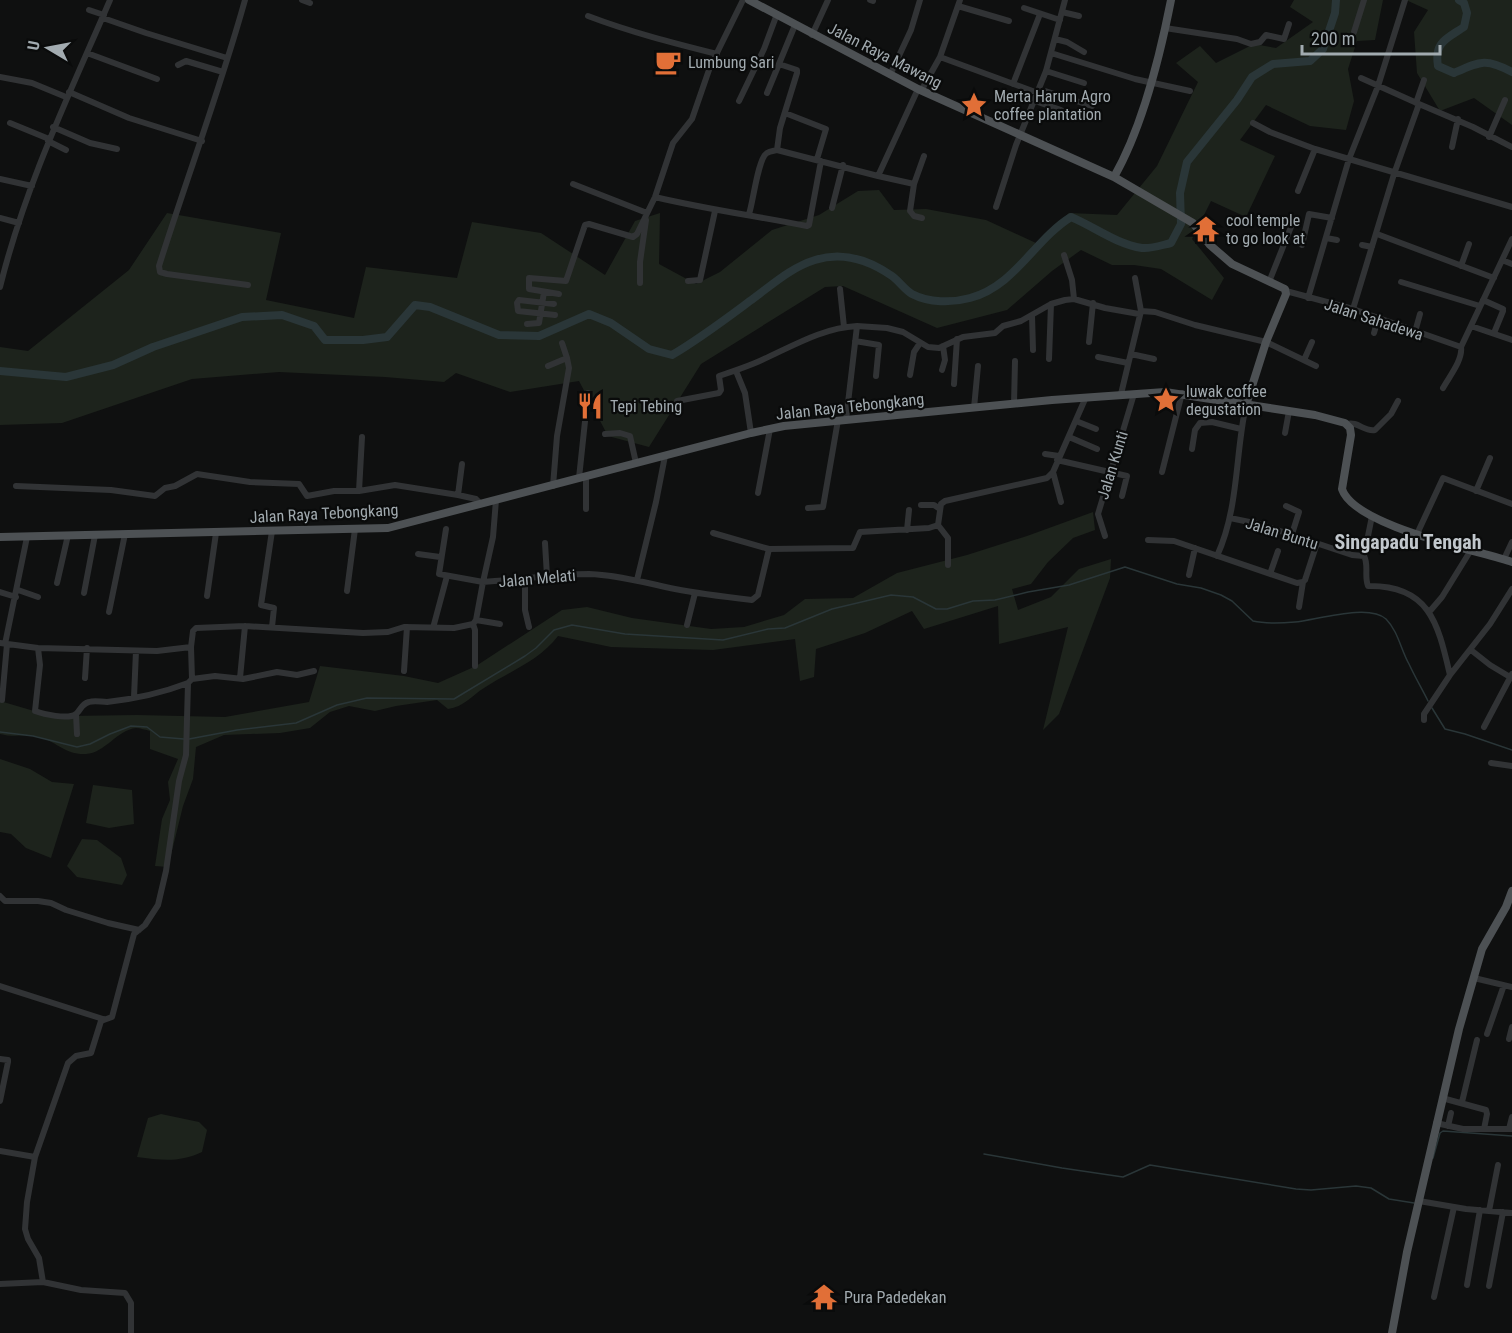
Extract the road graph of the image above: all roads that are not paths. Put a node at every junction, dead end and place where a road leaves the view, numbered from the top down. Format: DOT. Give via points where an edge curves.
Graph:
graph roads {
  1 [pos="110,0"];
  2 [pos="244,0"];
  3 [pos="302,0"];
  4 [pos="743,0"];
  5 [pos="749,0"];
  6 [pos="828,0"];
  7 [pos="920,0"];
  8 [pos="1065,0"];
  9 [pos="1171,0"];
  10 [pos="1364,0"];
  11 [pos="1405,0"];
  12 [pos="310,3"];
  13 [pos="958,3"];
  14 [pos="1024,8"];
  15 [pos="89,10"];
  16 [pos="1062,12"];
  17 [pos="777,14"];
  18 [pos="1040,14"];
  19 [pos="103,16"];
  20 [pos="588,16"];
  21 [pos="1078,16"];
  22 [pos="1060,20"];
  23 [pos="1008,21"];
  24 [pos="1289,24"];
  25 [pos="795,25"];
  26 [pos="1165,28"];
  27 [pos="1354,32"];
  28 [pos="812,35"];
  29 [pos="1055,39"];
  30 [pos="1084,52"];
  31 [pos="87,53"];
  32 [pos="1051,53"];
  33 [pos="717,54"];
  34 [pos="940,57"];
  35 [pos="227,58"];
  36 [pos="779,64"];
  37 [pos="178,65"];
  38 [pos="1046,71"];
  39 [pos="224,72"];
  40 [pos="890,75"];
  41 [pos="0,77"];
  42 [pos="1361,78"];
  43 [pos="157,79"];
  44 [pos="1424,80"];
  45 [pos="1084,83"];
  46 [pos="1150,83"];
  47 [pos="1013,84"];
  48 [pos="1378,86"];
  49 [pos="919,90"];
  50 [pos="1038,91"];
  51 [pos="1190,91"];
  52 [pos="767,93"];
  53 [pos="67,94"];
  54 [pos="1505,99"];
  55 [pos="739,101"];
  56 [pos="1035,101"];
  57 [pos="1417,103"];
  58 [pos="1092,105"];
  59 [pos="1061,110"];
  60 [pos="785,113"];
  61 [pos="1458,120"];
  62 [pos="10,123"];
  63 [pos="1253,123"];
  64 [pos="53,127"];
  65 [pos="1020,136"];
  66 [pos="1489,137"];
  67 [pos="48,140"];
  68 [pos="202,141"];
  69 [pos="1452,147"];
  70 [pos="1512,147"];
  71 [pos="117,149"];
  72 [pos="1315,149"];
  73 [pos="66,150"];
  74 [pos="777,150"];
  75 [pos="924,156"];
  76 [pos="1349,159"];
  77 [pos="819,160"];
  78 [pos="843,165"];
  79 [pos="1394,174"];
  80 [pos="878,176"];
  81 [pos="1114,177"];
  82 [pos="0,179"];
  83 [pos="573,184"];
  84 [pos="914,184"];
  85 [pos="32,186"];
  86 [pos="1298,191"];
  87 [pos="655,197"];
  88 [pos="996,207"];
  89 [pos="1512,207"];
  90 [pos="832,208"];
  91 [pos="715,211"];
  92 [pos="647,214"];
  93 [pos="749,214"];
  94 [pos="0,218"];
  95 [pos="922,218"];
  96 [pos="1332,218"];
  97 [pos="19,224"];
  98 [pos="1291,227"];
  99 [pos="1377,234"];
  100 [pos="1326,238"];
  101 [pos="1512,239"];
  102 [pos="1337,240"];
  103 [pos="1469,244"];
  104 [pos="1302,245"];
  105 [pos="1362,245"];
  106 [pos="1372,247"];
  107 [pos="1064,255"];
  108 [pos="1502,260"];
  109 [pos="1512,264"];
  110 [pos="1461,266"];
  111 [pos="2,269"];
  112 [pos="1134,278"];
  113 [pos="1494,278"];
  114 [pos="688,281"];
  115 [pos="1269,282"];
  116 [pos="1401,282"];
  117 [pos="640,283"];
  118 [pos="248,285"];
  119 [pos="0,287"];
  120 [pos="840,289"];
  121 [pos="1286,291"];
  122 [pos="544,292"];
  123 [pos="559,294"];
  124 [pos="1308,298"];
  125 [pos="1074,299"];
  126 [pos="542,302"];
  127 [pos="1093,303"];
  128 [pos="1481,303"];
  129 [pos="554,304"];
  130 [pos="1051,304"];
  131 [pos="1353,309"];
  132 [pos="540,313"];
  133 [pos="1140,313"];
  134 [pos="1420,314"];
  135 [pos="555,315"];
  136 [pos="1032,315"];
  137 [pos="1378,319"];
  138 [pos="527,324"];
  139 [pos="856,326"];
  140 [pos="1471,326"];
  141 [pos="844,327"];
  142 [pos="1415,332"];
  143 [pos="1374,333"];
  144 [pos="1494,333"];
  145 [pos="957,339"];
  146 [pos="1512,340"];
  147 [pos="855,342"];
  148 [pos="1089,342"];
  149 [pos="1266,342"];
  150 [pos="1312,342"];
  151 [pos="561,343"];
  152 [pos="920,343"];
  153 [pos="943,346"];
  154 [pos="1461,347"];
  155 [pos="1033,350"];
  156 [pos="1131,354"];
  157 [pos="1098,357"];
  158 [pos="567,358"];
  159 [pos="1049,359"];
  160 [pos="1154,359"];
  161 [pos="1015,360"];
  162 [pos="1304,360"];
  163 [pos="1128,363"];
  164 [pos="548,366"];
  165 [pos="978,366"];
  166 [pos="1316,366"];
  167 [pos="942,370"];
  168 [pos="736,371"];
  169 [pos="910,375"];
  170 [pos="876,376"];
  171 [pos="954,384"];
  172 [pos="1443,388"];
  173 [pos="588,393"];
  174 [pos="1182,393"];
  175 [pos="1121,394"];
  176 [pos="1134,394"];
  177 [pos="1086,397"];
  178 [pos="677,401"];
  179 [pos="1398,401"];
  180 [pos="1014,404"];
  181 [pos="1246,405"];
  182 [pos="974,408"];
  183 [pos="1289,411"];
  184 [pos="842,420"];
  185 [pos="1076,421"];
  186 [pos="1347,424"];
  187 [pos="770,429"];
  188 [pos="1096,429"];
  189 [pos="1241,429"];
  190 [pos="751,433"];
  191 [pos="1285,433"];
  192 [pos="604,434"];
  193 [pos="362,436"];
  194 [pos="1069,437"];
  195 [pos="1097,449"];
  196 [pos="1192,449"];
  197 [pos="1045,454"];
  198 [pos="665,456"];
  199 [pos="1058,458"];
  200 [pos="1490,458"];
  201 [pos="636,463"];
  202 [pos="462,464"];
  203 [pos="1110,472"];
  204 [pos="1162,472"];
  205 [pos="1052,474"];
  206 [pos="582,477"];
  207 [pos="16,486"];
  208 [pos="553,486"];
  209 [pos="1476,491"];
  210 [pos="359,492"];
  211 [pos="758,493"];
  212 [pos="458,495"];
  213 [pos="1122,496"];
  214 [pos="496,500"];
  215 [pos="1061,502"];
  216 [pos="481,504"];
  217 [pos="1512,504"];
  218 [pos="921,505"];
  219 [pos="1286,506"];
  220 [pos="808,508"];
  221 [pos="586,509"];
  222 [pos="940,509"];
  223 [pos="909,510"];
  224 [pos="1372,516"];
  225 [pos="1230,518"];
  226 [pos="939,525"];
  227 [pos="355,529"];
  228 [pos="446,530"];
  229 [pos="907,530"];
  230 [pos="272,531"];
  231 [pos="216,533"];
  232 [pos="713,533"];
  233 [pos="125,534"];
  234 [pos="1292,534"];
  235 [pos="1417,534"];
  236 [pos="68,535"];
  237 [pos="95,535"];
  238 [pos="1105,536"];
  239 [pos="0,537"];
  240 [pos="27,537"];
  241 [pos="1148,540"];
  242 [pos="1512,542"];
  243 [pos="545,543"];
  244 [pos="1317,543"];
  245 [pos="1195,548"];
  246 [pos="769,549"];
  247 [pos="1471,550"];
  248 [pos="1278,551"];
  249 [pos="418,554"];
  250 [pos="1217,556"];
  251 [pos="1364,556"];
  252 [pos="440,557"];
  253 [pos="1508,561"];
  254 [pos="948,565"];
  255 [pos="1270,574"];
  256 [pos="1189,575"];
  257 [pos="447,576"];
  258 [pos="547,576"];
  259 [pos="525,580"];
  260 [pos="637,580"];
  261 [pos="483,582"];
  262 [pos="1303,582"];
  263 [pos="57,583"];
  264 [pos="1512,589"];
  265 [pos="347,591"];
  266 [pos="0,592"];
  267 [pos="84,593"];
  268 [pos="695,593"];
  269 [pos="17,594"];
  270 [pos="207,596"];
  271 [pos="38,597"];
  272 [pos="1299,608"];
  273 [pos="1430,611"];
  274 [pos="109,612"];
  275 [pos="474,622"];
  276 [pos="500,624"];
  277 [pos="687,625"];
  278 [pos="245,626"];
  279 [pos="272,627"];
  280 [pos="407,627"];
  281 [pos="529,627"];
  282 [pos="434,628"];
  283 [pos="4,644"];
  284 [pos="191,647"];
  285 [pos="39,648"];
  286 [pos="87,648"];
  287 [pos="1472,650"];
  288 [pos="136,651"];
  289 [pos="475,666"];
  290 [pos="314,670"];
  291 [pos="404,671"];
  292 [pos="1450,675"];
  293 [pos="1511,676"];
  294 [pos="84,678"];
  295 [pos="240,678"];
  296 [pos="190,681"];
  297 [pos="134,697"];
  298 [pos="2,700"];
  299 [pos="76,714"];
  300 [pos="1424,720"];
  301 [pos="1484,726"];
  302 [pos="77,734"];
  303 [pos="1491,763"];
  304 [pos="1512,766"];
  305 [pos="1512,891"];
  306 [pos="0,896"];
  307 [pos="139,930"];
  308 [pos="1474,978"];
  309 [pos="1504,985"];
  310 [pos="0,986"];
  311 [pos="1512,987"];
  312 [pos="103,1019"];
  313 [pos="1512,1027"];
  314 [pos="1487,1034"];
  315 [pos="1509,1039"];
  316 [pos="1477,1040"];
  317 [pos="0,1059"];
  318 [pos="1442,1098"];
  319 [pos="0,1101"];
  320 [pos="1462,1102"];
  321 [pos="1451,1113"];
  322 [pos="1512,1118"];
  323 [pos="1436,1123"];
  324 [pos="1448,1126"];
  325 [pos="1484,1129"];
  326 [pos="1511,1129"];
  327 [pos="0,1151"];
  328 [pos="34,1157"];
  329 [pos="1498,1165"];
  330 [pos="1419,1201"];
  331 [pos="1454,1207"];
  332 [pos="1480,1210"];
  333 [pos="1489,1211"];
  334 [pos="1503,1212"];
  335 [pos="1512,1213"];
  336 [pos="43,1282"];
  337 [pos="0,1284"];
  338 [pos="1467,1285"];
  339 [pos="1489,1286"];
  340 [pos="1434,1297"];
  341 [pos="131,1333"];
  342 [pos="1392,1333"];
  1 -- 19 [label="street"];
  2 -- 35 [label="street"];
  3 -- 12 [label="street"];
  4 -- 33 [label="street"];
  5 -- 17 [label="main road, Jalan Raya Mawang"];
  6 -- 28 [label="street"];
  7 -- 40 [label="street"];
  8 -- 16 [label="street"];
  9 -- 26 [label="main road"];
  10 -- 27 [label="street"];
  11 -- 48 [label="street"];
  13 -- 23 [label="street"];
  13 -- 34 [label="street"];
  14 -- 18 [label="street"];
  15 -- 19 [label="street"];
  16 -- 21 [label="street"];
  16 -- 22 [label="street"];
  17 -- 25 [label="main road, Jalan Raya Mawang"];
  17 -- 55 [label="street"];
  18 -- 22 [label="street"];
  18 -- 47 [label="street"];
  19 -- 31 [label="street"];
  19 -- 35 [label="street"];
  20 -- 33 [label="street" via="618,28"];
  22 -- 29 [label="street"];
  24 -- 26 [label="street" via="1284,39 1266,35 1251,45 1237,39"];
  25 -- 28 [label="main road, Jalan Raya Mawang"];
  25 -- 36 [label="street"];
  26 -- 46 [label="main road"];
  28 -- 40 [label="main road, Jalan Raya Mawang"];
  29 -- 30 [label="street"];
  29 -- 32 [label="street"];
  31 -- 43 [label="street"];
  31 -- 53 [label="street"];
  32 -- 38 [label="street"];
  32 -- 46 [label="street"];
  33 -- 87 [label="street" via="692,119 673,143"];
  34 -- 47 [label="street"];
  34 -- 49 [label="street"];
  35 -- 39 [label="street"];
  36 -- 52 [label="street"];
  36 -- 60 [label="street" via="797,72"];
  37 -- 39 [label="street" via="186,61"];
  38 -- 45 [label="street"];
  38 -- 50 [label="street"];
  39 -- 68 [label="street"];
  40 -- 49 [label="main road, Jalan Raya Mawang"];
  41 -- 53 [label="street"];
  42 -- 48 [label="street"];
  44 -- 57 [label="street"];
  46 -- 51 [label="street"];
  46 -- 81 [label="main road" via="1134,135"];
  47 -- 50 [label="street"];
  48 -- 57 [label="street"];
  48 -- 76 [label="street"];
  49 -- 65 [label="main road, Jalan Raya Mawang"];
  49 -- 80 [label="street"];
  50 -- 56 [label="street"];
  50 -- 58 [label="street"];
  53 -- 64 [label="street"];
  53 -- 68 [label="street"];
  54 -- 66 [label="street"];
  56 -- 59 [label="street"];
  56 -- 65 [label="street"];
  57 -- 61 [label="street"];
  57 -- 79 [label="street"];
  60 -- 74 [label="street"];
  60 -- 77 [label="street" via="826,129"];
  61 -- 66 [label="street"];
  61 -- 69 [label="street"];
  62 -- 67 [label="street"];
  63 -- 72 [label="street"];
  64 -- 67 [label="street"];
  64 -- 71 [label="street" via="90,143"];
  65 -- 81 [label="main road, Jalan Raya Mawang"];
  65 -- 88 [label="street"];
  66 -- 70 [label="street"];
  67 -- 73 [label="street"];
  67 -- 85 [label="street"];
  68 -- 118 [label="street" via="176,211 160,272"];
  72 -- 76 [label="street"];
  72 -- 86 [label="street"];
  74 -- 77 [label="street"];
  74 -- 93 [label="street" via="763,157"];
  75 -- 84 [label="street"];
  76 -- 79 [label="street"];
  76 -- 96 [label="street"];
  77 -- 78 [label="street"];
  77 -- 93 [label="street" via="808,225"];
  78 -- 80 [label="street"];
  78 -- 90 [label="street"];
  79 -- 89 [label="street"];
  79 -- 99 [label="street"];
  80 -- 84 [label="street"];
  81 -- 115 [label="main road, Jalan Raya Mawang" via="1187,219 1227,261"];
  82 -- 85 [label="street"];
  83 -- 92 [label="street"];
  84 -- 95 [label="street" via="910,211"];
  85 -- 97 [label="street"];
  87 -- 91 [label="street"];
  87 -- 92 [label="street"];
  91 -- 93 [label="street"];
  91 -- 114 [label="street" via="700,280"];
  92 -- 117 [label="street"];
  92 -- 122 [label="street" via="633,237 585,225 566,281 529,278 529,290"];
  94 -- 97 [label="street"];
  96 -- 100 [label="street"];
  96 -- 104 [label="street" via="1309,214"];
  97 -- 111 [label="street"];
  98 -- 115 [label="street"];
  99 -- 106 [label="street"];
  99 -- 110 [label="street"];
  100 -- 102 [label="street"];
  100 -- 124 [label="street"];
  101 -- 108 [label="street"];
  103 -- 110 [label="street"];
  105 -- 106 [label="street"];
  106 -- 131 [label="street"];
  107 -- 125 [label="street"];
  108 -- 109 [label="street"];
  108 -- 113 [label="street"];
  110 -- 113 [label="street"];
  111 -- 119 [label="street"];
  112 -- 133 [label="street"];
  113 -- 128 [label="street"];
  115 -- 121 [label="main road, Jalan Raya Mawang"];
  116 -- 128 [label="street"];
  120 -- 141 [label="street"];
  121 -- 124 [label="street, Jalan Sahadewa"];
  121 -- 149 [label="main road"];
  122 -- 123 [label="street"];
  122 -- 126 [label="street"];
  124 -- 131 [label="street, Jalan Sahadewa"];
  125 -- 127 [label="street"];
  125 -- 130 [label="street"];
  126 -- 129 [label="street"];
  126 -- 132 [label="street"];
  126 -- 132 [label="street" via="517,303 518,311"];
  127 -- 133 [label="street"];
  127 -- 148 [label="street"];
  128 -- 140 [label="street"];
  128 -- 144 [label="street" via="1503,310"];
  130 -- 136 [label="street"];
  130 -- 159 [label="street"];
  131 -- 137 [label="street, Jalan Sahadewa"];
  132 -- 135 [label="street"];
  132 -- 138 [label="street" via="539,323"];
  133 -- 149 [label="street" via="1155,312"];
  133 -- 156 [label="street"];
  134 -- 142 [label="street"];
  136 -- 145 [label="street" via="995,333"];
  136 -- 155 [label="street"];
  137 -- 142 [label="street, Jalan Sahadewa"];
  137 -- 143 [label="street"];
  139 -- 141 [label="street"];
  139 -- 147 [label="street"];
  139 -- 152 [label="street" via="903,332"];
  140 -- 144 [label="street"];
  140 -- 154 [label="street"];
  141 -- 168 [label="street" via="799,341"];
  142 -- 154 [label="street, Jalan Sahadewa"];
  144 -- 146 [label="street"];
  145 -- 153 [label="street"];
  145 -- 171 [label="street"];
  147 -- 170 [label="street" via="879,345"];
  147 -- 184 [label="street"];
  149 -- 162 [label="street"];
  149 -- 181 [label="main road"];
  150 -- 162 [label="street"];
  151 -- 158 [label="street"];
  152 -- 153 [label="street" via="932,348"];
  152 -- 169 [label="street" via="914,352"];
  153 -- 167 [label="street"];
  154 -- 172 [label="street"];
  156 -- 160 [label="street"];
  156 -- 163 [label="street"];
  157 -- 163 [label="street"];
  158 -- 164 [label="street"];
  158 -- 208 [label="street"];
  161 -- 180 [label="street"];
  162 -- 166 [label="street"];
  163 -- 175 [label="street"];
  165 -- 182 [label="street"];
  168 -- 178 [label="street" via="718,378 718,393"];
  168 -- 190 [label="street" via="745,393"];
  173 -- 206 [label="street"];
  174 -- 176 [label="main road, Jalan Raya Tebongkang"];
  174 -- 181 [label="main road, Jalan Raya Tebongkang"];
  174 -- 204 [label="street"];
  175 -- 176 [label="main road, Jalan Raya Tebongkang"];
  175 -- 177 [label="main road, Jalan Raya Tebongkang"];
  176 -- 203 [label="street, Jalan Kunti"];
  177 -- 180 [label="main road, Jalan Raya Tebongkang"];
  177 -- 185 [label="street"];
  179 -- 186 [label="street" via="1375,430"];
  180 -- 182 [label="main road, Jalan Raya Tebongkang"];
  181 -- 183 [label="main road, Jalan Raya Tebongkang"];
  181 -- 189 [label="street"];
  182 -- 184 [label="main road, Jalan Raya Tebongkang"];
  183 -- 186 [label="main road, Jalan Raya Tebongkang"];
  183 -- 191 [label="street"];
  184 -- 187 [label="main road, Jalan Raya Tebongkang"];
  184 -- 220 [label="street" via="823,507"];
  185 -- 188 [label="street"];
  185 -- 194 [label="street"];
  186 -- 224 [label="main road" via="1351,435 1342,492 1350,503"];
  187 -- 190 [label="main road, Jalan Raya Tebongkang"];
  187 -- 211 [label="street"];
  189 -- 196 [label="street" via="1200,423"];
  189 -- 225 [label="street"];
  190 -- 198 [label="main road, Jalan Raya Tebongkang"];
  192 -- 201 [label="street" via="630,436"];
  193 -- 210 [label="street"];
  194 -- 195 [label="street"];
  194 -- 199 [label="street"];
  197 -- 199 [label="street"];
  198 -- 201 [label="main road, Jalan Raya Tebongkang"];
  198 -- 260 [label="street"];
  199 -- 203 [label="street"];
  199 -- 205 [label="street"];
  200 -- 209 [label="street"];
  201 -- 206 [label="main road, Jalan Raya Tebongkang"];
  202 -- 212 [label="street"];
  203 -- 213 [label="street" via="1127,476"];
  203 -- 238 [label="street, Jalan Kunti" via="1098,514"];
  205 -- 215 [label="street"];
  205 -- 222 [label="street" via="945,501"];
  206 -- 208 [label="main road, Jalan Raya Tebongkang"];
  206 -- 221 [label="street"];
  207 -- 210 [label="street" via="155,496 165,488 202,474 250,482 299,484 307,496 334,490"];
  208 -- 214 [label="main road, Jalan Raya Tebongkang"];
  209 -- 217 [label="street"];
  209 -- 235 [label="street" via="1443,478"];
  210 -- 212 [label="street" via="395,485"];
  212 -- 216 [label="street"];
  214 -- 216 [label="main road, Jalan Raya Tebongkang"];
  214 -- 261 [label="street"];
  216 -- 227 [label="main road, Jalan Raya Tebongkang" via="401,525"];
  218 -- 222 [label="street"];
  219 -- 234 [label="street" via="1299,512"];
  222 -- 226 [label="street"];
  223 -- 229 [label="street"];
  224 -- 235 [label="main road"];
  224 -- 251 [label="street"];
  225 -- 234 [label="street, Jalan Buntu"];
  225 -- 250 [label="street"];
  226 -- 229 [label="street"];
  226 -- 254 [label="street" via="948,538"];
  227 -- 230 [label="main road, Jalan Raya Tebongkang"];
  227 -- 265 [label="street"];
  228 -- 252 [label="street"];
  229 -- 246 [label="street" via="861,531 853,548"];
  230 -- 231 [label="main road, Jalan Raya Tebongkang"];
  230 -- 279 [label="street" via="261,605 274,608"];
  231 -- 233 [label="main road, Jalan Raya Tebongkang"];
  231 -- 270 [label="street"];
  232 -- 246 [label="street"];
  233 -- 237 [label="main road, Jalan Raya Tebongkang"];
  233 -- 274 [label="street"];
  234 -- 244 [label="street, Jalan Buntu"];
  235 -- 247 [label="main road"];
  236 -- 237 [label="main road, Jalan Raya Tebongkang"];
  236 -- 240 [label="main road, Jalan Raya Tebongkang"];
  236 -- 263 [label="street"];
  237 -- 267 [label="street"];
  239 -- 240 [label="main road, Jalan Raya Tebongkang"];
  240 -- 269 [label="street"];
  241 -- 245 [label="street" via="1174,541"];
  242 -- 253 [label="street"];
  243 -- 258 [label="street"];
  244 -- 251 [label="street, Jalan Buntu"];
  244 -- 262 [label="street"];
  245 -- 250 [label="street"];
  245 -- 256 [label="street"];
  246 -- 268 [label="street, Jalan Melati" via="755,599"];
  247 -- 253 [label="main road"];
  247 -- 273 [label="street"];
  248 -- 255 [label="street"];
  249 -- 252 [label="street"];
  250 -- 255 [label="street"];
  251 -- 273 [label="street" via="1368,586 1401,590"];
  252 -- 257 [label="street" via="438,573"];
  255 -- 262 [label="street" via="1294,583"];
  257 -- 261 [label="street"];
  257 -- 282 [label="street"];
  258 -- 259 [label="street, Jalan Melati"];
  258 -- 260 [label="street, Jalan Melati" via="591,574"];
  259 -- 261 [label="street, Jalan Melati"];
  259 -- 281 [label="street"];
  260 -- 268 [label="street, Jalan Melati"];
  261 -- 275 [label="street, Jalan Melati"];
  262 -- 272 [label="street"];
  264 -- 287 [label="street"];
  266 -- 269 [label="street"];
  268 -- 277 [label="street"];
  269 -- 271 [label="street"];
  269 -- 283 [label="street"];
  273 -- 292 [label="street"];
  275 -- 276 [label="street"];
  275 -- 282 [label="street"];
  275 -- 289 [label="street, Jalan Melati"];
  278 -- 279 [label="street"];
  278 -- 284 [label="street" via="194,629"];
  278 -- 295 [label="street"];
  279 -- 280 [label="street" via="363,633"];
  280 -- 282 [label="street"];
  280 -- 291 [label="street"];
  283 -- 285 [label="street"];
  283 -- 298 [label="street"];
  284 -- 288 [label="street"];
  284 -- 296 [label="street"];
  285 -- 286 [label="street"];
  285 -- 299 [label="street" via="35,711 54,716"];
  286 -- 288 [label="street"];
  286 -- 294 [label="street"];
  287 -- 292 [label="street"];
  287 -- 293 [label="street"];
  288 -- 297 [label="street"];
  290 -- 295 [label="street" via="297,675 277,672"];
  292 -- 300 [label="street" via="1424,714"];
  293 -- 301 [label="street"];
  295 -- 296 [label="street" via="215,676"];
  296 -- 297 [label="street"];
  296 -- 307 [label="street" via="186,755 166,871 158,905"];
  297 -- 299 [label="street" via="84,703"];
  299 -- 302 [label="street"];
  303 -- 304 [label="street"];
  305 -- 308 [label="main road" via="1486,942"];
  306 -- 307 [label="street" via="5,901 51,903"];
  307 -- 312 [label="street" via="134,933 112,1017"];
  308 -- 309 [label="street"];
  308 -- 318 [label="main road"];
  309 -- 311 [label="street"];
  309 -- 314 [label="street"];
  310 -- 312 [label="street"];
  312 -- 328 [label="street" via="91,1053 76,1056 68,1063"];
  313 -- 315 [label="street"];
  316 -- 320 [label="street"];
  317 -- 319 [label="street" via="8,1060"];
  318 -- 320 [label="street"];
  318 -- 323 [label="main road"];
  320 -- 325 [label="street" via="1486,1110"];
  321 -- 324 [label="street"];
  322 -- 326 [label="street"];
  323 -- 324 [label="street"];
  323 -- 330 [label="main road"];
  324 -- 325 [label="street"];
  325 -- 326 [label="street"];
  327 -- 328 [label="street"];
  328 -- 336 [label="street" via="25,1229 39,1258"];
  329 -- 333 [label="street"];
  330 -- 331 [label="street"];
  330 -- 342 [label="main road"];
  331 -- 332 [label="street"];
  331 -- 340 [label="street"];
  332 -- 333 [label="street"];
  332 -- 338 [label="street"];
  333 -- 334 [label="street"];
  334 -- 335 [label="street"];
  334 -- 339 [label="street"];
  336 -- 337 [label="street"];
  336 -- 341 [label="street" via="125,1293 131,1303"];
}
